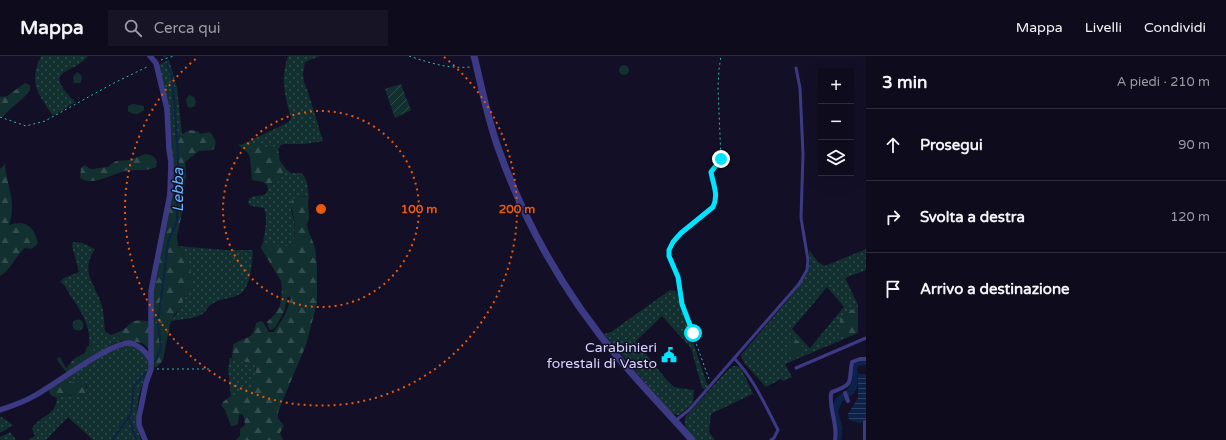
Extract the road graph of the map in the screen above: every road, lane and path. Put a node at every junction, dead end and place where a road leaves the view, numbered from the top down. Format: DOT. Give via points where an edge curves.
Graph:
graph roads {
  1 [pos="150,56"];
  2 [pos="174,56"];
  3 [pos="409,56"];
  4 [pos="474,56"];
  5 [pos="721,56"];
  6 [pos="156,62"];
  7 [pos="477,66"];
  8 [pos="796,68"];
  9 [pos="0,116"];
  10 [pos="866,338"];
  11 [pos="734,358"];
  12 [pos="866,359"];
  13 [pos="151,360"];
  14 [pos="796,368"];
  15 [pos="212,369"];
  16 [pos="151,371"];
  17 [pos="711,385"];
  18 [pos="844,393"];
  19 [pos="848,401"];
  20 [pos="0,410"];
  21 [pos="675,421"];
  22 [pos="866,422"];
  23 [pos="145,440"];
  24 [pos="692,440"];
  25 [pos="771,440"];
  26 [pos="835,440"];
  27 [pos="865,440"];
  1 -- 6 [label="street"];
  2 -- 6 [label="path"];
  3 -- 7 [label="path" via="455,68"];
  4 -- 7 [label="street"];
  5 -- 17 [label="path" via="718,88 721,159 711,172 716,194 715,202 710,210 681,233 669,250 678,277 682,304"];
  6 -- 9 [label="path" via="45,121 26,126"];
  6 -- 13 [label="street" via="167,109 171,162 170,194 151,291"];
  7 -- 21 [label="street" via="499,151 528,218 548,256 605,341"];
  8 -- 11 [label="lane" via="800,88 803,154 801,218 807,251 807,270 799,284"];
  10 -- 14 [label="lane"];
  11 -- 17 [label="lane"];
  11 -- 25 [label="lane" via="746,370 778,430"];
  12 -- 26 [label="street" via="852,362 850,382 831,394"];
  13 -- 16 [label="street"];
  13 -- 20 [label="street" via="145,350 138,346 130,343 118,344 34,397"];
  15 -- 16 [label="path"];
  16 -- 23 [label="street" via="139,417 139,425"];
  17 -- 21 [label="lane" via="690,410"];
  18 -- 19 [label="street"];
  21 -- 24 [label="street"];
  22 -- 27 [label="street"];
}
